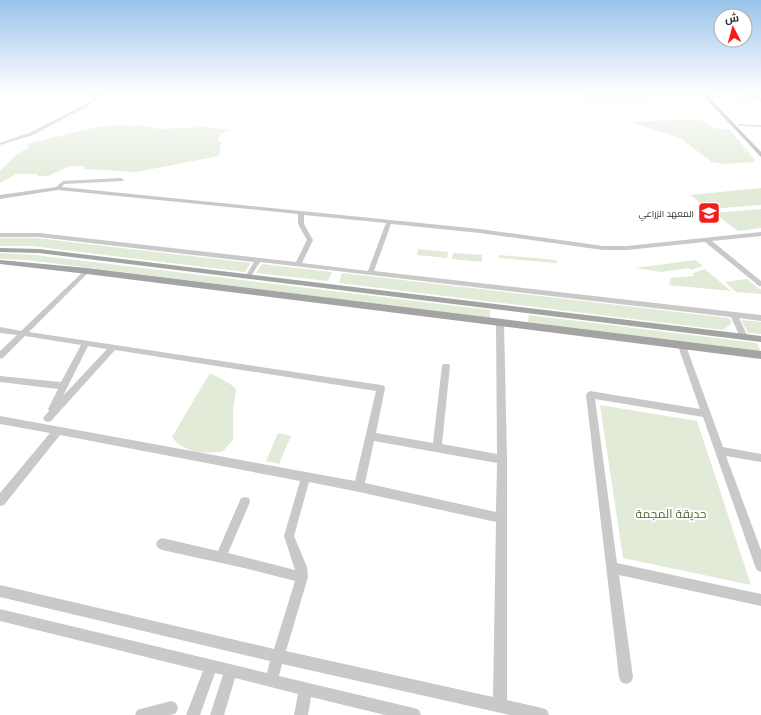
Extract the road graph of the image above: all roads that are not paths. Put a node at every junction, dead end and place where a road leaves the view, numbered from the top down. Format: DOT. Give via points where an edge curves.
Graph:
graph roads {
  1 [pos="48,125"];
  2 [pos="733,125"];
  3 [pos="739,125"];
  4 [pos="747,125"];
  5 [pos="761,126"];
  6 [pos="0,141"];
  7 [pos="7,143"];
  8 [pos="0,144"];
  9 [pos="761,147"];
  10 [pos="761,155"];
  11 [pos="121,180"];
  12 [pos="58,188"];
  13 [pos="0,197"];
  14 [pos="302,213"];
  15 [pos="389,222"];
  16 [pos="761,234"];
  17 [pos="0,235"];
  18 [pos="706,239"];
  19 [pos="0,250"];
  20 [pos="258,260"];
  21 [pos="1,263"];
  22 [pos="298,265"];
  23 [pos="87,271"];
  24 [pos="370,273"];
  25 [pos="248,277"];
  26 [pos="761,284"];
  27 [pos="734,315"];
  28 [pos="761,318"];
  29 [pos="500,323"];
  30 [pos="0,330"];
  31 [pos="24,332"];
  32 [pos="744,337"];
  33 [pos="761,340"];
  34 [pos="86,343"];
  35 [pos="682,346"];
  36 [pos="114,347"];
  37 [pos="761,355"];
  38 [pos="0,356"];
  39 [pos="446,366"];
  40 [pos="0,379"];
  41 [pos="64,386"];
  42 [pos="707,414"];
  43 [pos="48,418"];
  44 [pos="0,420"];
  45 [pos="42,428"];
  46 [pos="58,431"];
  47 [pos="370,436"];
  48 [pos="437,447"];
  49 [pos="720,451"];
  50 [pos="761,458"];
  51 [pos="502,459"];
  52 [pos="306,477"];
  53 [pos="359,487"];
  54 [pos="0,501"];
  55 [pos="245,502"];
  56 [pos="500,518"];
  57 [pos="162,544"];
  58 [pos="221,557"];
  59 [pos="761,566"];
  60 [pos="612,568"];
  61 [pos="302,577"];
  62 [pos="0,591"];
  63 [pos="761,600"];
  64 [pos="0,615"];
  65 [pos="279,657"];
  66 [pos="210,666"];
  67 [pos="231,670"];
  68 [pos="626,677"];
  69 [pos="271,680"];
  70 [pos="306,688"];
  71 [pos="500,706"];
  72 [pos="171,708"];
  73 [pos="142,715"];
  74 [pos="193,715"];
  75 [pos="217,715"];
  76 [pos="301,715"];
  77 [pos="414,715"];
  78 [pos="542,715"];
  1 -- 7 [label="street"];
  2 -- 10 [label="main road"];
  3 -- 9 [label="main road"];
  4 -- 5 [label="street"];
  6 -- 7 [label="street"];
  7 -- 8 [label="street"];
  11 -- 12 [label="street" via="63,183"];
  12 -- 13 [label="street"];
  12 -- 14 [label="street"];
  14 -- 15 [label="street"];
  14 -- 22 [label="street" via="301,224 310,240"];
  15 -- 18 [label="street" via="480,231 603,248 627,248"];
  15 -- 24 [label="street"];
  16 -- 18 [label="street"];
  17 -- 20 [label="street" via="39,235"];
  18 -- 26 [label="street"];
  19 -- 25 [label="main road" via="38,251"];
  20 -- 22 [label="street"];
  20 -- 25 [label="street"];
  21 -- 23 [label="main road"];
  22 -- 24 [label="street"];
  23 -- 29 [label="main road"];
  23 -- 31 [label="street"];
  24 -- 27 [label="street"];
  25 -- 32 [label="main road"];
  27 -- 28 [label="street"];
  27 -- 32 [label="street"];
  29 -- 35 [label="main road"];
  29 -- 51 [label="street"];
  30 -- 31 [label="street"];
  31 -- 34 [label="street"];
  31 -- 38 [label="street"];
  32 -- 33 [label="main road"];
  34 -- 36 [label="street"];
  34 -- 41 [label="street"];
  35 -- 37 [label="main road"];
  35 -- 42 [label="street"];
  36 -- 43 [label="street"];
  36 -- 47 [label="street" via="381,388"];
  39 -- 48 [label="street"];
  40 -- 41 [label="street"];
  41 -- 43 [label="street"];
  42 -- 49 [label="street"];
  42 -- 60 [label="street" via="590,395"];
  43 -- 45 [label="street"];
  44 -- 45 [label="street"];
  45 -- 46 [label="street"];
  46 -- 52 [label="street"];
  46 -- 54 [label="street"];
  47 -- 48 [label="street"];
  47 -- 53 [label="street"];
  48 -- 51 [label="street"];
  49 -- 50 [label="street"];
  49 -- 59 [label="street"];
  51 -- 56 [label="street"];
  52 -- 53 [label="street"];
  52 -- 61 [label="street" via="289,536 301,567"];
  53 -- 56 [label="street"];
  55 -- 58 [label="street"];
  56 -- 71 [label="street"];
  57 -- 58 [label="street"];
  58 -- 61 [label="street"];
  60 -- 63 [label="street"];
  60 -- 68 [label="street"];
  61 -- 65 [label="street"];
  62 -- 65 [label="street"];
  64 -- 66 [label="street"];
  65 -- 69 [label="street"];
  65 -- 71 [label="street"];
  66 -- 67 [label="street"];
  66 -- 74 [label="street"];
  67 -- 69 [label="street"];
  67 -- 75 [label="street"];
  69 -- 70 [label="street"];
  70 -- 76 [label="street"];
  70 -- 77 [label="street"];
  71 -- 78 [label="street"];
  72 -- 73 [label="street"];
}
